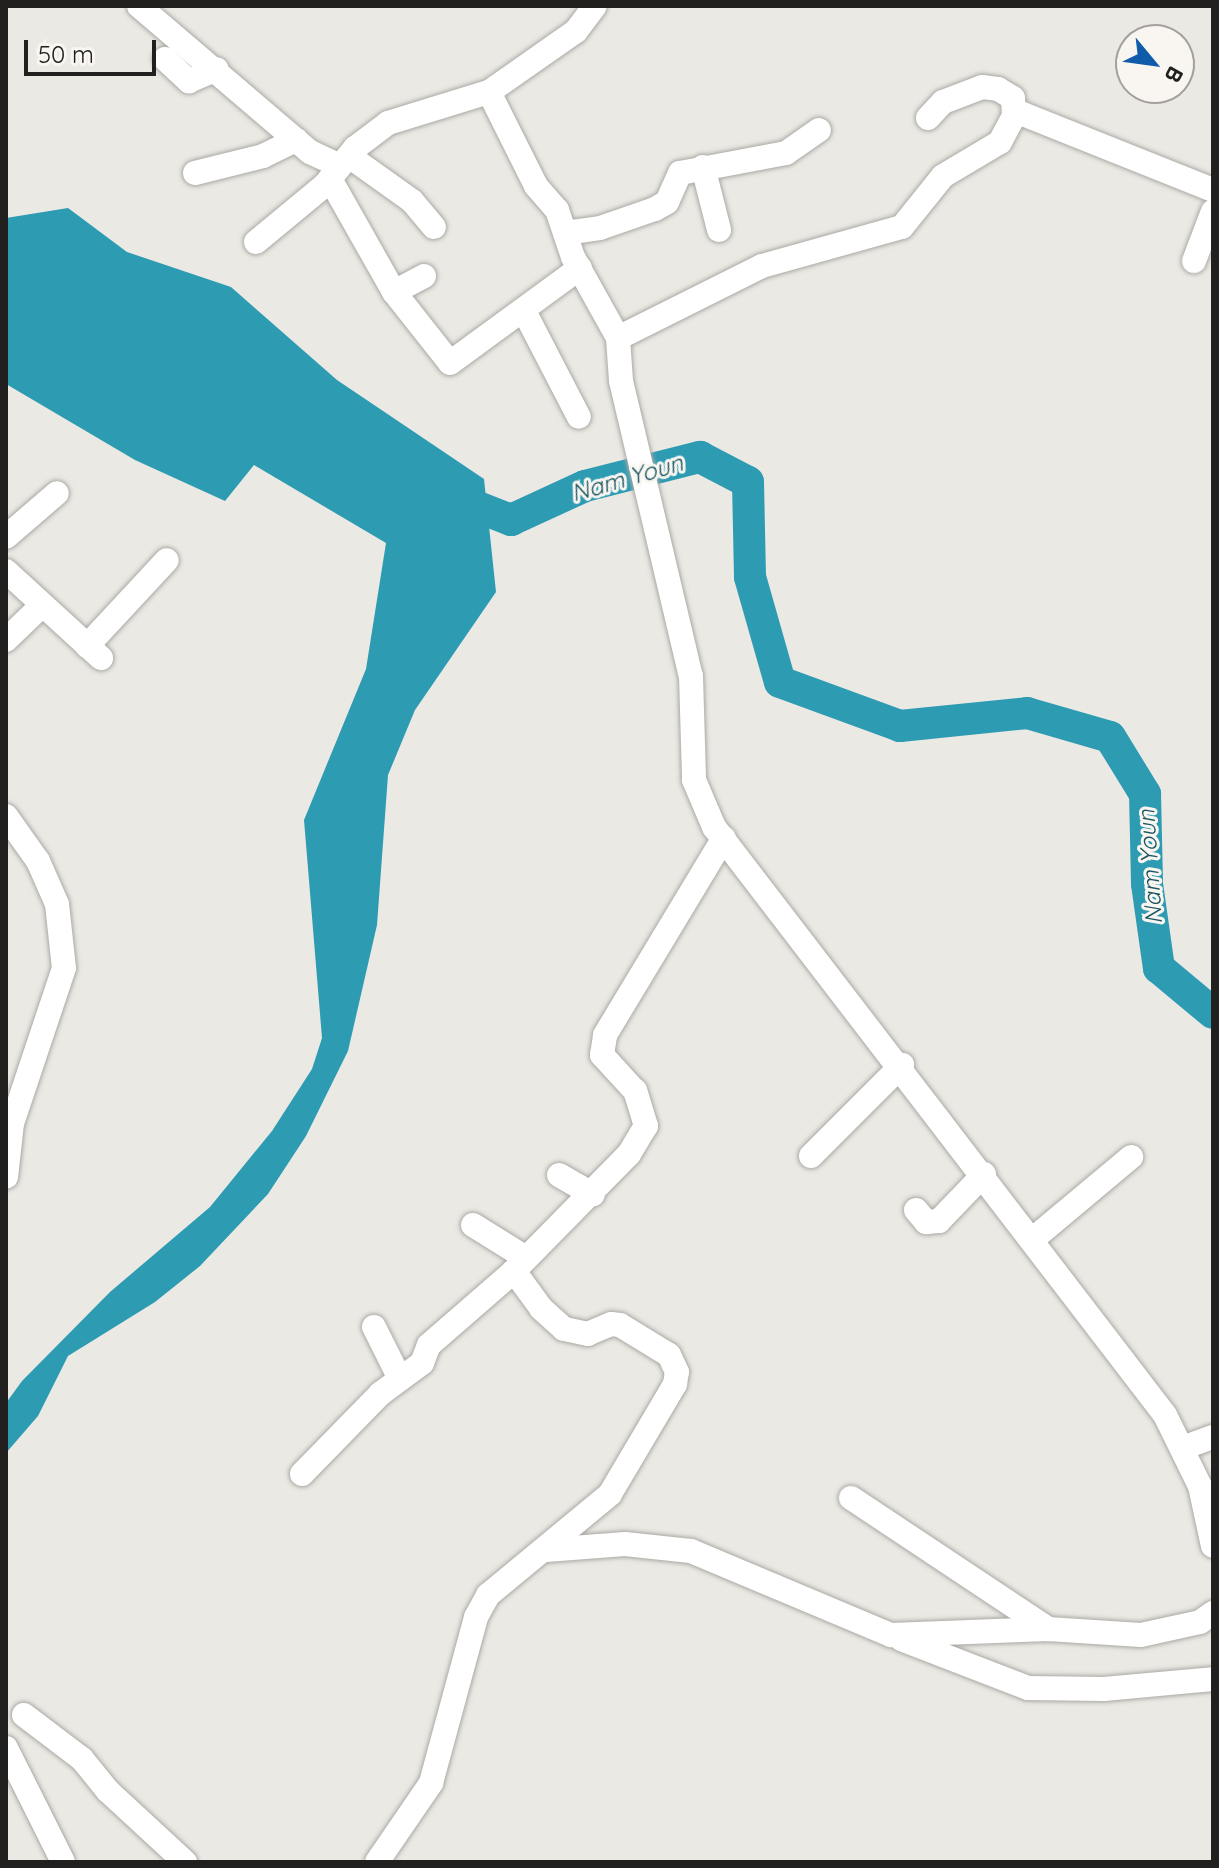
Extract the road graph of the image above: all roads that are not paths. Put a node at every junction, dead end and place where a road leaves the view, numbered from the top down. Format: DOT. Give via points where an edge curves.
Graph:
graph roads {
  1 [pos="139,6"];
  2 [pos="595,6"];
  3 [pos="162,14"];
  4 [pos="165,59"];
  5 [pos="217,69"];
  6 [pos="489,92"];
  7 [pos="1014,116"];
  8 [pos="928,118"];
  9 [pos="819,130"];
  10 [pos="296,140"];
  11 [pos="340,167"];
  12 [pos="703,167"];
  13 [pos="195,173"];
  14 [pos="1213,190"];
  15 [pos="1213,211"];
  16 [pos="434,227"];
  17 [pos="719,230"];
  18 [pos="565,233"];
  19 [pos="256,242"];
  20 [pos="1194,261"];
  21 [pos="580,268"];
  22 [pos="424,276"];
  23 [pos="394,292"];
  24 [pos="524,311"];
  25 [pos="618,338"];
  26 [pos="579,417"];
  27 [pos="57,493"];
  28 [pos="6,537"];
  29 [pos="167,560"];
  30 [pos="6,571"];
  31 [pos="40,607"];
  32 [pos="6,640"];
  33 [pos="6,816"];
  34 [pos="724,838"];
  35 [pos="902,1065"];
  36 [pos="811,1156"];
  37 [pos="1131,1157"];
  38 [pos="984,1174"];
  39 [pos="559,1175"];
  40 [pos="6,1177"];
  41 [pos="593,1195"];
  42 [pos="916,1210"];
  43 [pos="473,1225"];
  44 [pos="1033,1239"];
  45 [pos="520,1264"];
  46 [pos="374,1327"];
  47 [pos="400,1379"];
  48 [pos="1213,1437"];
  49 [pos="1183,1443"];
  50 [pos="302,1474"];
  51 [pos="851,1498"];
  52 [pos="1213,1546"];
  53 [pos="546,1550"];
  54 [pos="1213,1613"];
  55 [pos="1048,1629"];
  56 [pos="891,1635"];
  57 [pos="1213,1679"];
  58 [pos="24,1715"];
  59 [pos="6,1748"];
  60 [pos="63,1862"];
  61 [pos="185,1862"];
  62 [pos="377,1862"];
  1 -- 3 [label="street"];
  2 -- 6 [label="street" via="576,31"];
  3 -- 5 [label="street"];
  4 -- 5 [label="street" via="189,81"];
  5 -- 10 [label="street"];
  6 -- 11 [label="street" via="388,123"];
  6 -- 18 [label="street"];
  7 -- 8 [label="street" via="1013,98 982,87 965,89"];
  7 -- 14 [label="street" via="1023,114 1063,128"];
  7 -- 25 [label="street" via="1000,142 943,176 902,227 762,266"];
  9 -- 12 [label="street" via="786,153"];
  10 -- 11 [label="street"];
  10 -- 13 [label="street" via="263,156"];
  11 -- 16 [label="street" via="412,201"];
  11 -- 19 [label="street"];
  11 -- 23 [label="street"];
  12 -- 17 [label="street"];
  12 -- 18 [label="street" via="680,173 667,202 655,209 600,228"];
  15 -- 20 [label="street"];
  18 -- 21 [label="street"];
  21 -- 24 [label="street"];
  21 -- 25 [label="street"];
  22 -- 23 [label="street"];
  23 -- 24 [label="street" via="450,363"];
  24 -- 26 [label="street"];
  25 -- 34 [label="street" via="621,381 691,676 694,780"];
  27 -- 28 [label="street"];
  29 -- 31 [label="street" via="94,652"];
  30 -- 31 [label="street"];
  31 -- 32 [label="street"];
  33 -- 40 [label="street" via="38,861 57,904 64,968 12,1123"];
  34 -- 35 [label="street"];
  34 -- 41 [label="street" via="605,1035 602,1055 635,1091 646,1126"];
  35 -- 36 [label="street"];
  35 -- 38 [label="street"];
  37 -- 44 [label="street"];
  38 -- 42 [label="street" via="939,1221 926,1222"];
  38 -- 44 [label="street"];
  39 -- 41 [label="street"];
  41 -- 45 [label="street"];
  43 -- 45 [label="street"];
  44 -- 49 [label="street"];
  45 -- 47 [label="street" via="444,1330 429,1345 422,1363"];
  45 -- 53 [label="street" via="541,1308 564,1329 588,1334 620,1325 669,1355 677,1372 610,1494"];
  46 -- 47 [label="street"];
  47 -- 50 [label="street"];
  48 -- 49 [label="street"];
  49 -- 52 [label="street"];
  51 -- 55 [label="street"];
  53 -- 56 [label="street" via="625,1544 691,1551"];
  53 -- 62 [label="street" via="512,1570 476,1617 431,1783"];
  54 -- 55 [label="street" via="1200,1622 1141,1635"];
  55 -- 56 [label="street"];
  56 -- 57 [label="street" via="1028,1688 1104,1689"];
  58 -- 61 [label="street" via="82,1759 108,1791"];
  59 -- 60 [label="street"];
}
